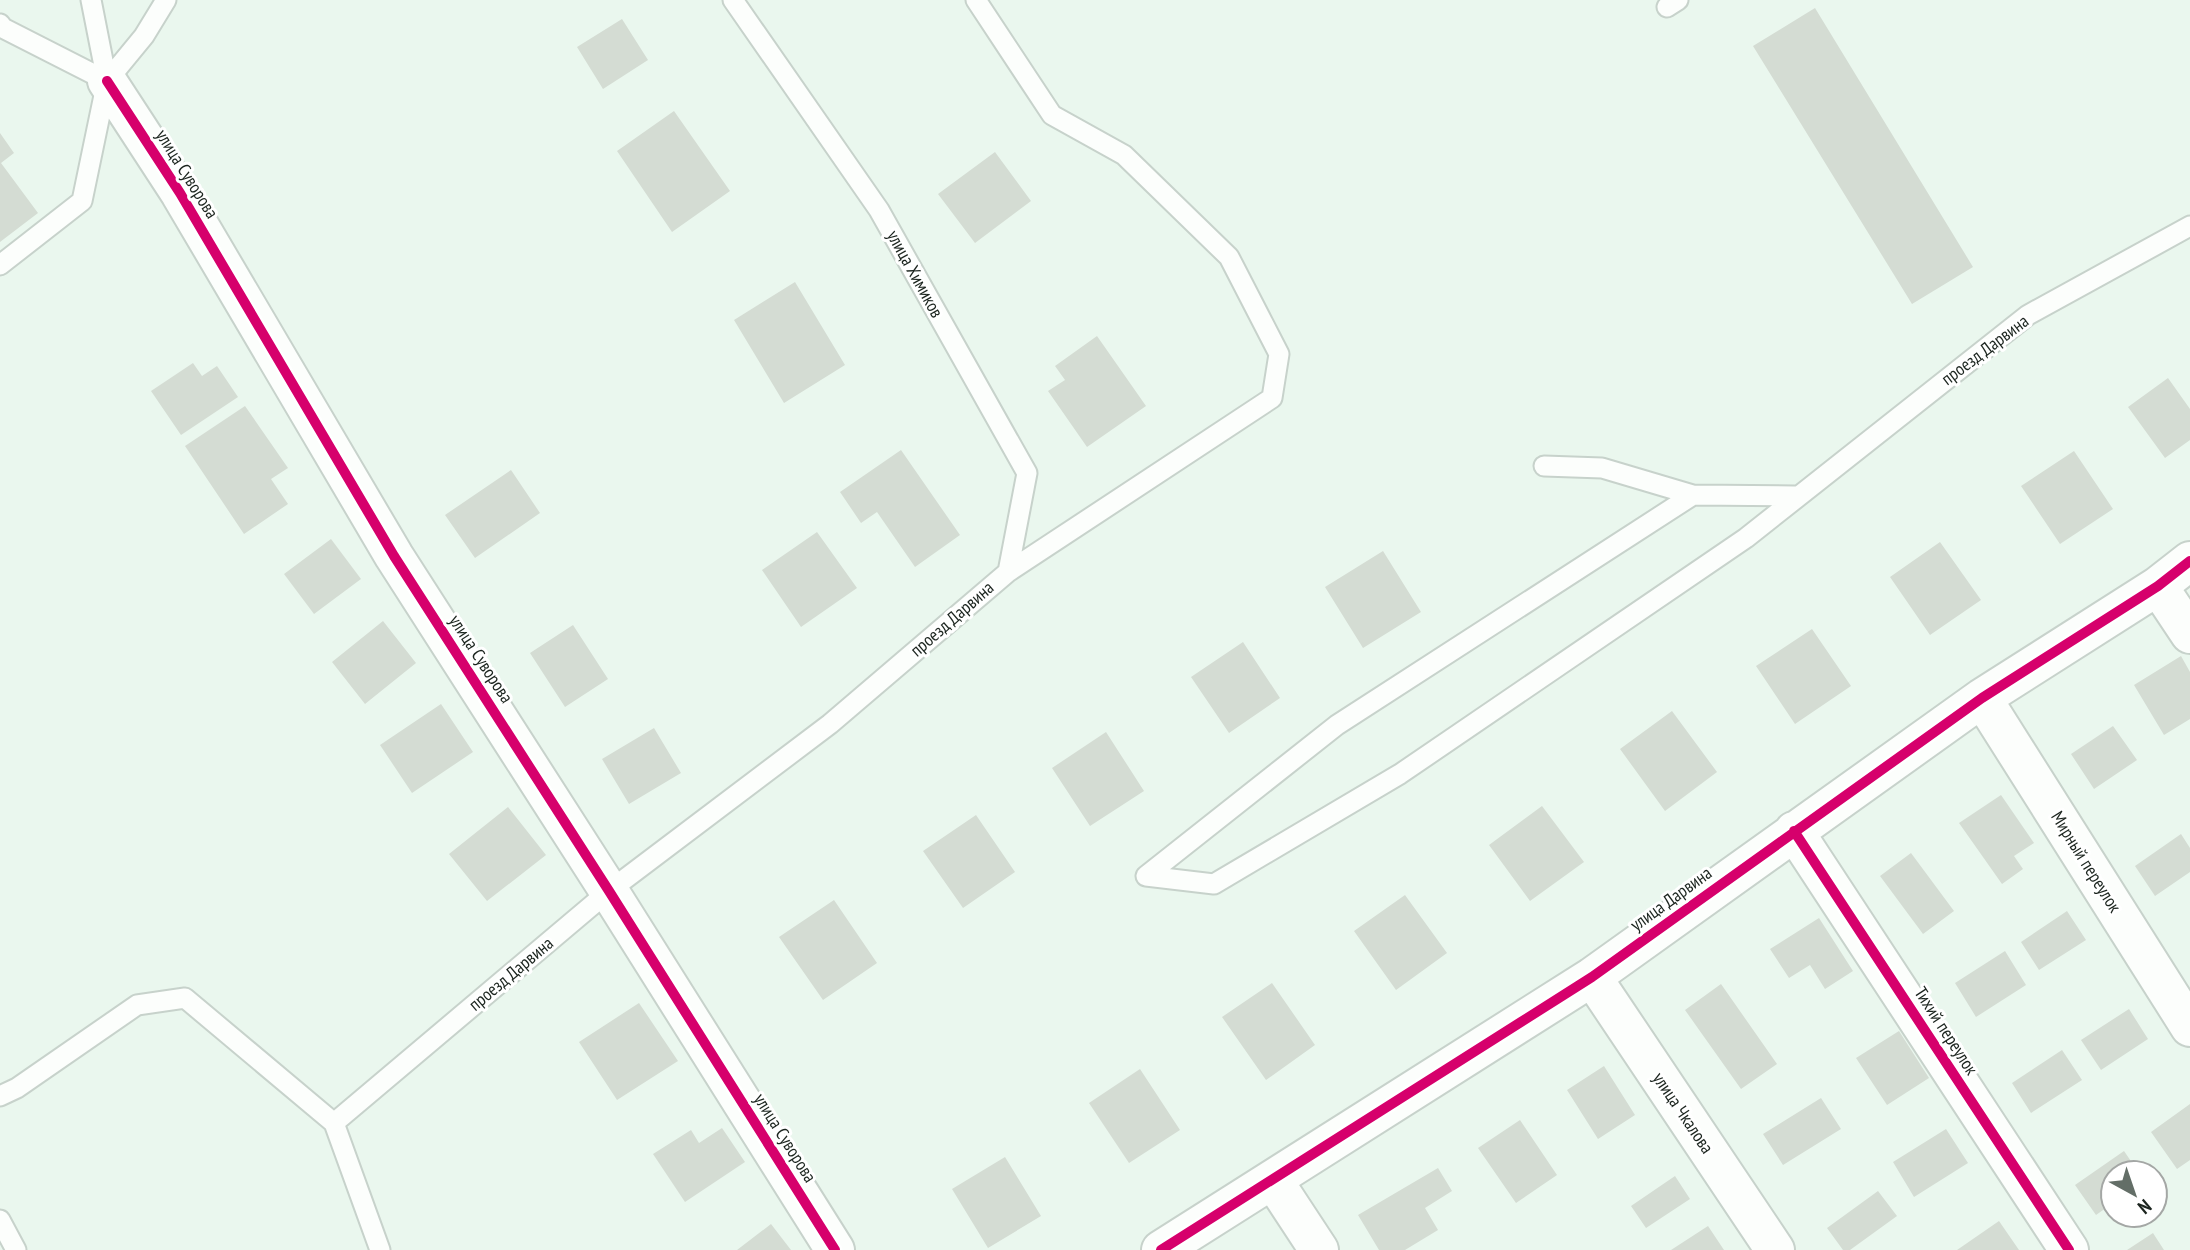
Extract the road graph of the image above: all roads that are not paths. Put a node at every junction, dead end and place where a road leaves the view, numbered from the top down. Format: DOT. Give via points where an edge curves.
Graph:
graph roads {
  1 [pos="91,0"];
  2 [pos="166,0"];
  3 [pos="733,0"];
  4 [pos="976,0"];
  5 [pos="0,24"];
  6 [pos="107,81"];
  7 [pos="2190,226"];
  8 [pos="0,265"];
  9 [pos="1544,466"];
  10 [pos="1693,495"];
  11 [pos="1795,496"];
  12 [pos="2190,561"];
  13 [pos="1007,572"];
  14 [pos="2158,586"];
  15 [pos="2190,634"];
  16 [pos="1982,698"];
  17 [pos="1794,831"];
  18 [pos="609,891"];
  19 [pos="1592,977"];
  20 [pos="2190,1027"];
  21 [pos="0,1096"];
  22 [pos="334,1123"];
  23 [pos="1273,1181"];
  24 [pos="0,1220"];
  25 [pos="16,1250"];
  26 [pos="380,1250"];
  27 [pos="835,1250"];
  28 [pos="1161,1250"];
  29 [pos="1319,1250"];
  30 [pos="1775,1250"];
  31 [pos="2069,1250"];
  1 -- 6 [label="lane"];
  2 -- 6 [label="lane"];
  3 -- 13 [label="lane, улица Химиков" via="878,210 1027,473"];
  4 -- 13 [label="lane, проезд Дарвина" via="1052,115 1124,155 1229,257 1279,354 1272,398"];
  5 -- 6 [label="lane"];
  6 -- 8 [label="lane" via="82,201"];
  6 -- 18 [label="street, улица Суворова" via="180,193 394,556"];
  7 -- 11 [label="lane, проезд Дарвина" via="2028,315"];
  9 -- 10 [label="lane" via="1602,468"];
  10 -- 11 [label="lane"];
  10 -- 11 [label="lane, проезд Дарвина" via="1337,725 1146,876 1214,884 1400,774 1745,538"];
  12 -- 14 [label="street, улица Дарвина"];
  13 -- 18 [label="lane, проезд Дарвина" via="830,724"];
  14 -- 15 [label="street"];
  14 -- 16 [label="street, улица Дарвина"];
  16 -- 17 [label="street, улица Дарвина"];
  16 -- 20 [label="street, Мирный переулок"];
  17 -- 19 [label="street, улица Дарвина"];
  17 -- 31 [label="street, Тихий переулок"];
  18 -- 22 [label="lane, проезд Дарвина"];
  18 -- 27 [label="street, улица Суворова"];
  19 -- 23 [label="street, улица Дарвина"];
  19 -- 30 [label="street, улица Чкалова"];
  21 -- 22 [label="lane" via="137,1004 185,998"];
  22 -- 26 [label="lane"];
  23 -- 28 [label="street, улица Дарвина"];
  23 -- 29 [label="street"];
  24 -- 25 [label="lane"];
}
